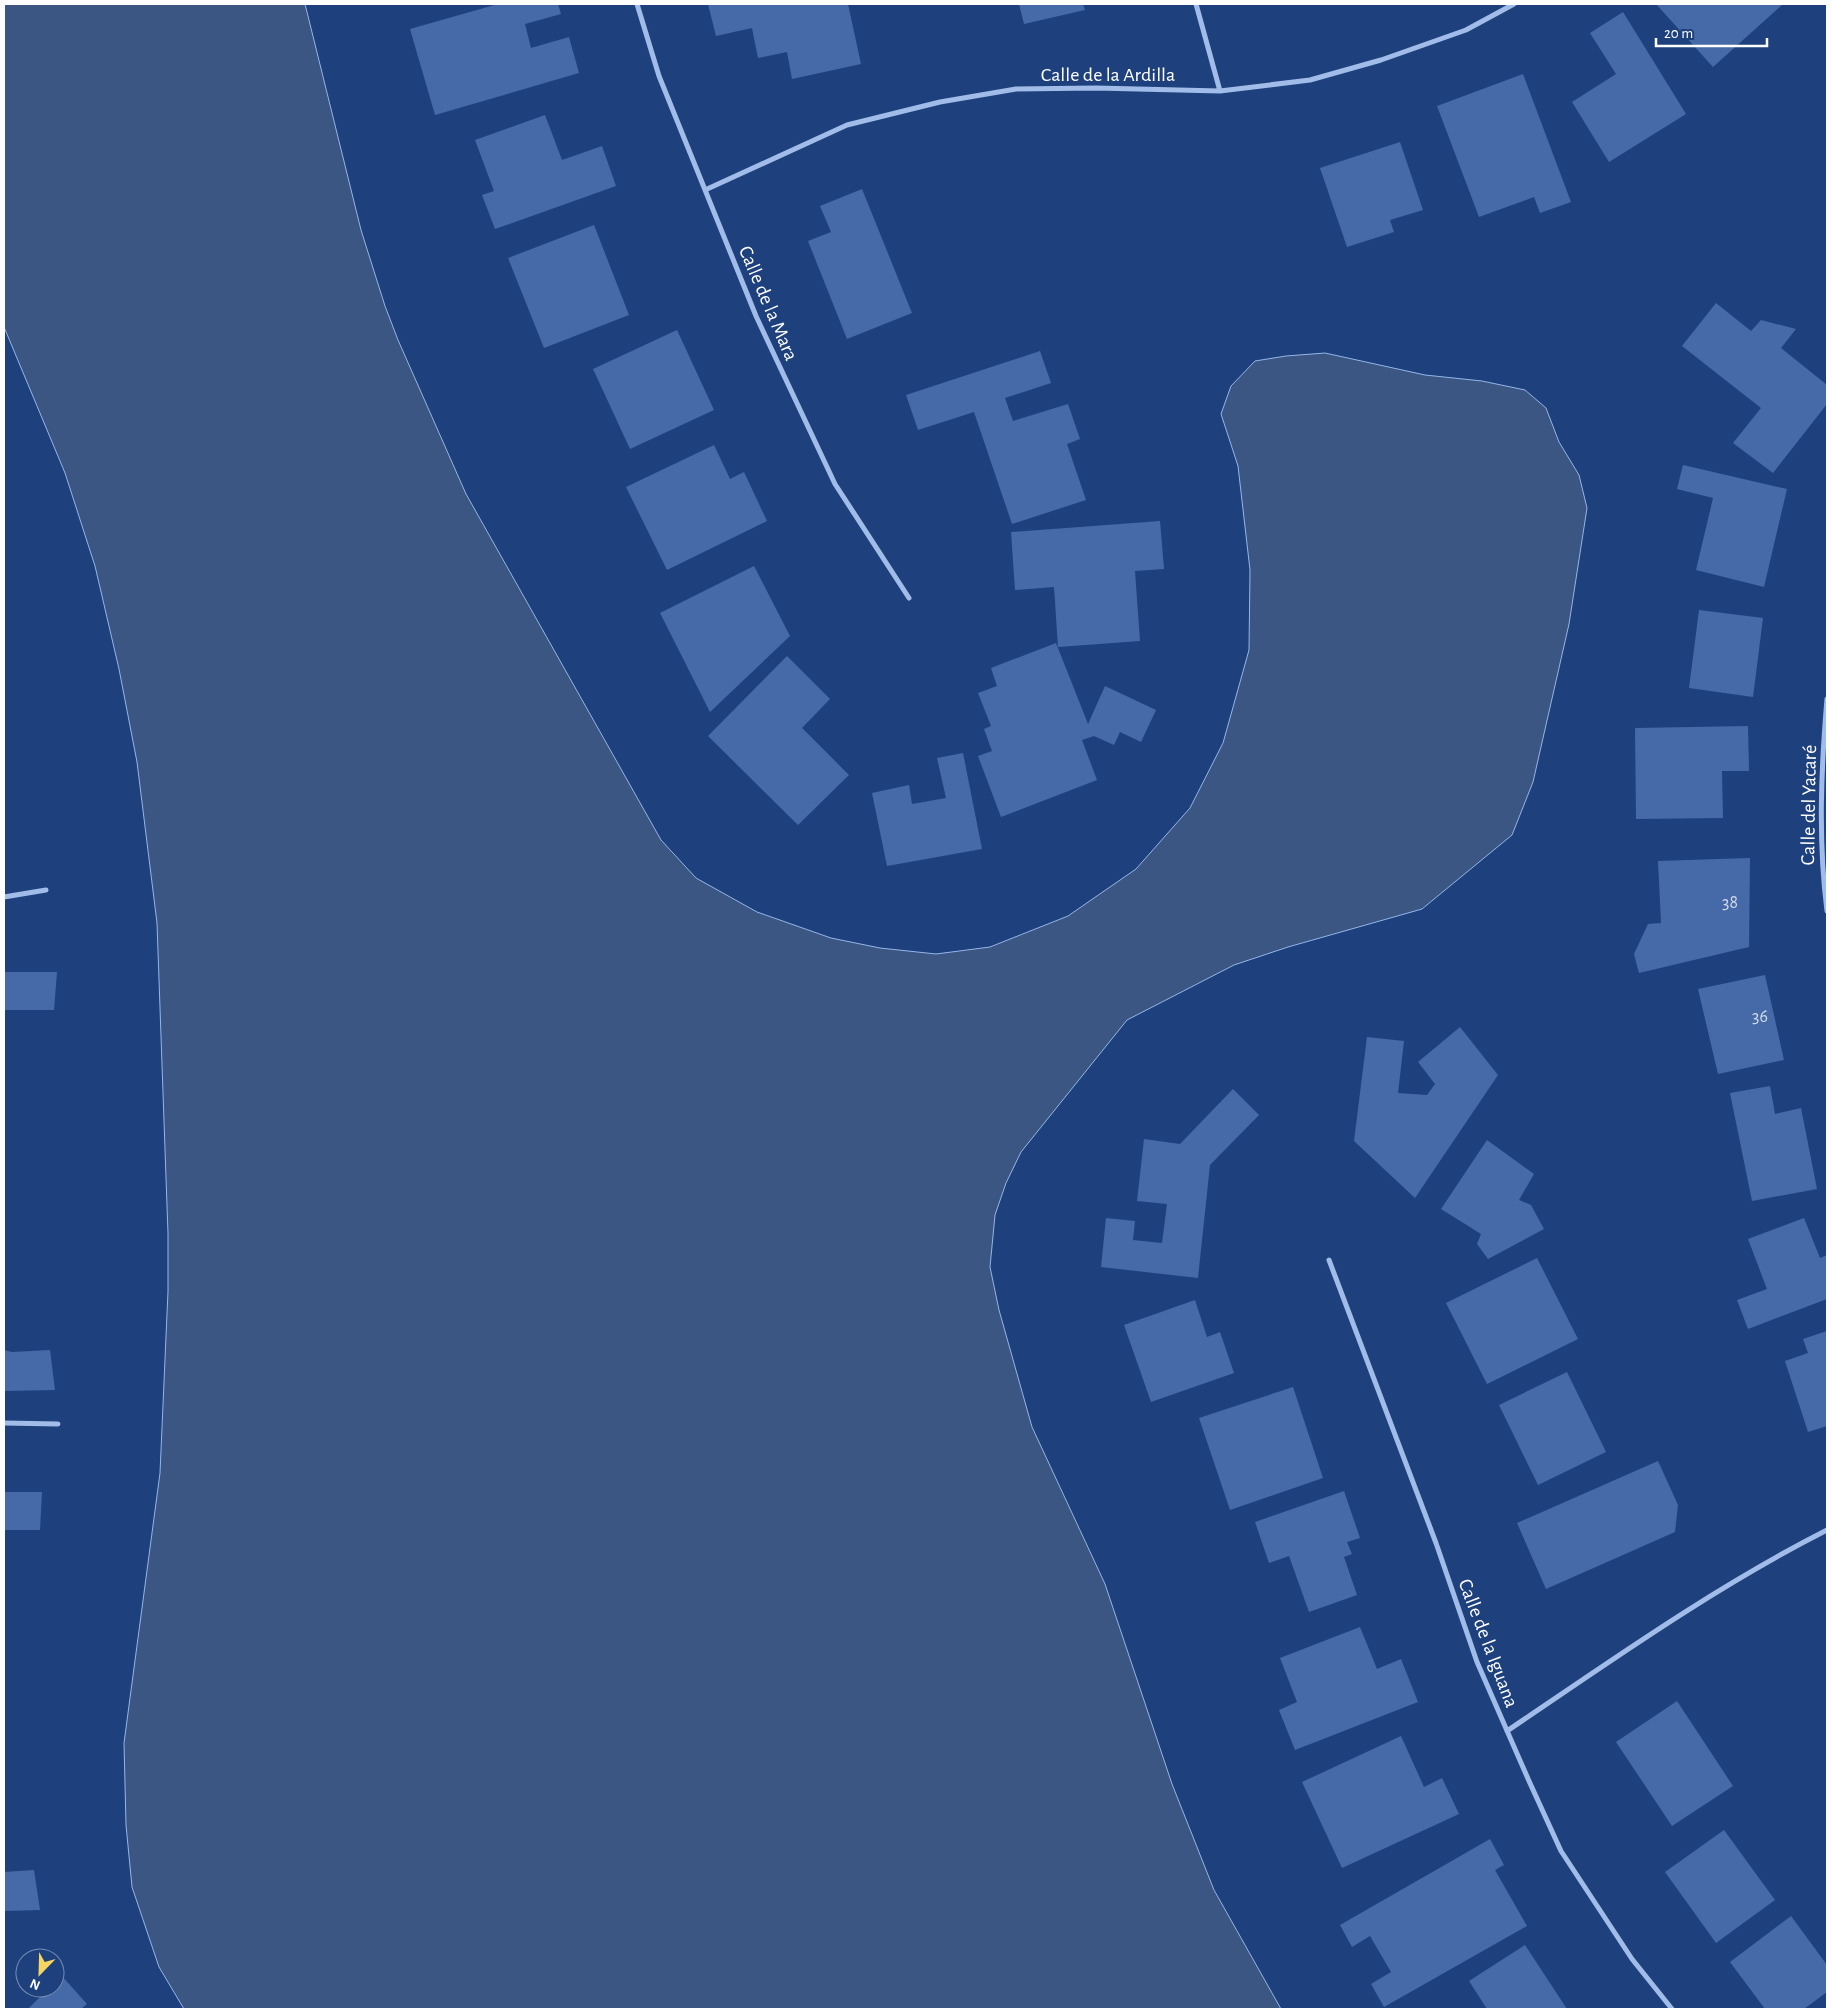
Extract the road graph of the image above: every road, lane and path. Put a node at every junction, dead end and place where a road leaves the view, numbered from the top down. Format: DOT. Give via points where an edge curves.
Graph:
graph roads {
  1 [pos="637,4"];
  2 [pos="1196,4"];
  3 [pos="1514,4"];
  4 [pos="1220,91"];
  5 [pos="705,190"];
  6 [pos="909,598"];
  7 [pos="1827,699"];
  8 [pos="46,890"];
  9 [pos="4,897"];
  10 [pos="1827,910"];
  11 [pos="1329,1260"];
  12 [pos="4,1423"];
  13 [pos="58,1424"];
  14 [pos="1827,1530"];
  15 [pos="1507,1731"];
  16 [pos="1672,2009"];
  1 -- 5 [label="street, Calle de la Mara" via="659,76"];
  2 -- 4 [label="street"];
  3 -- 4 [label="street, Calle de la Ardilla" via="1466,30 1381,60 1310,80"];
  4 -- 5 [label="street, Calle de la Ardilla" via="1016,89 940,102 847,125"];
  5 -- 6 [label="street, Calle de la Mara" via="756,316 835,484"];
  7 -- 10 [label="street, Calle del Yacaré" via="1822,764 1822,867"];
  8 -- 9 [label="street"];
  11 -- 15 [label="street, Calle de la Iguana" via="1436,1543 1477,1662"];
  12 -- 13 [label="street"];
  14 -- 15 [label="street" via="1774,1557 1672,1620"];
  15 -- 16 [label="street, Calle de la Iguana" via="1561,1851 1632,1960"];
}
